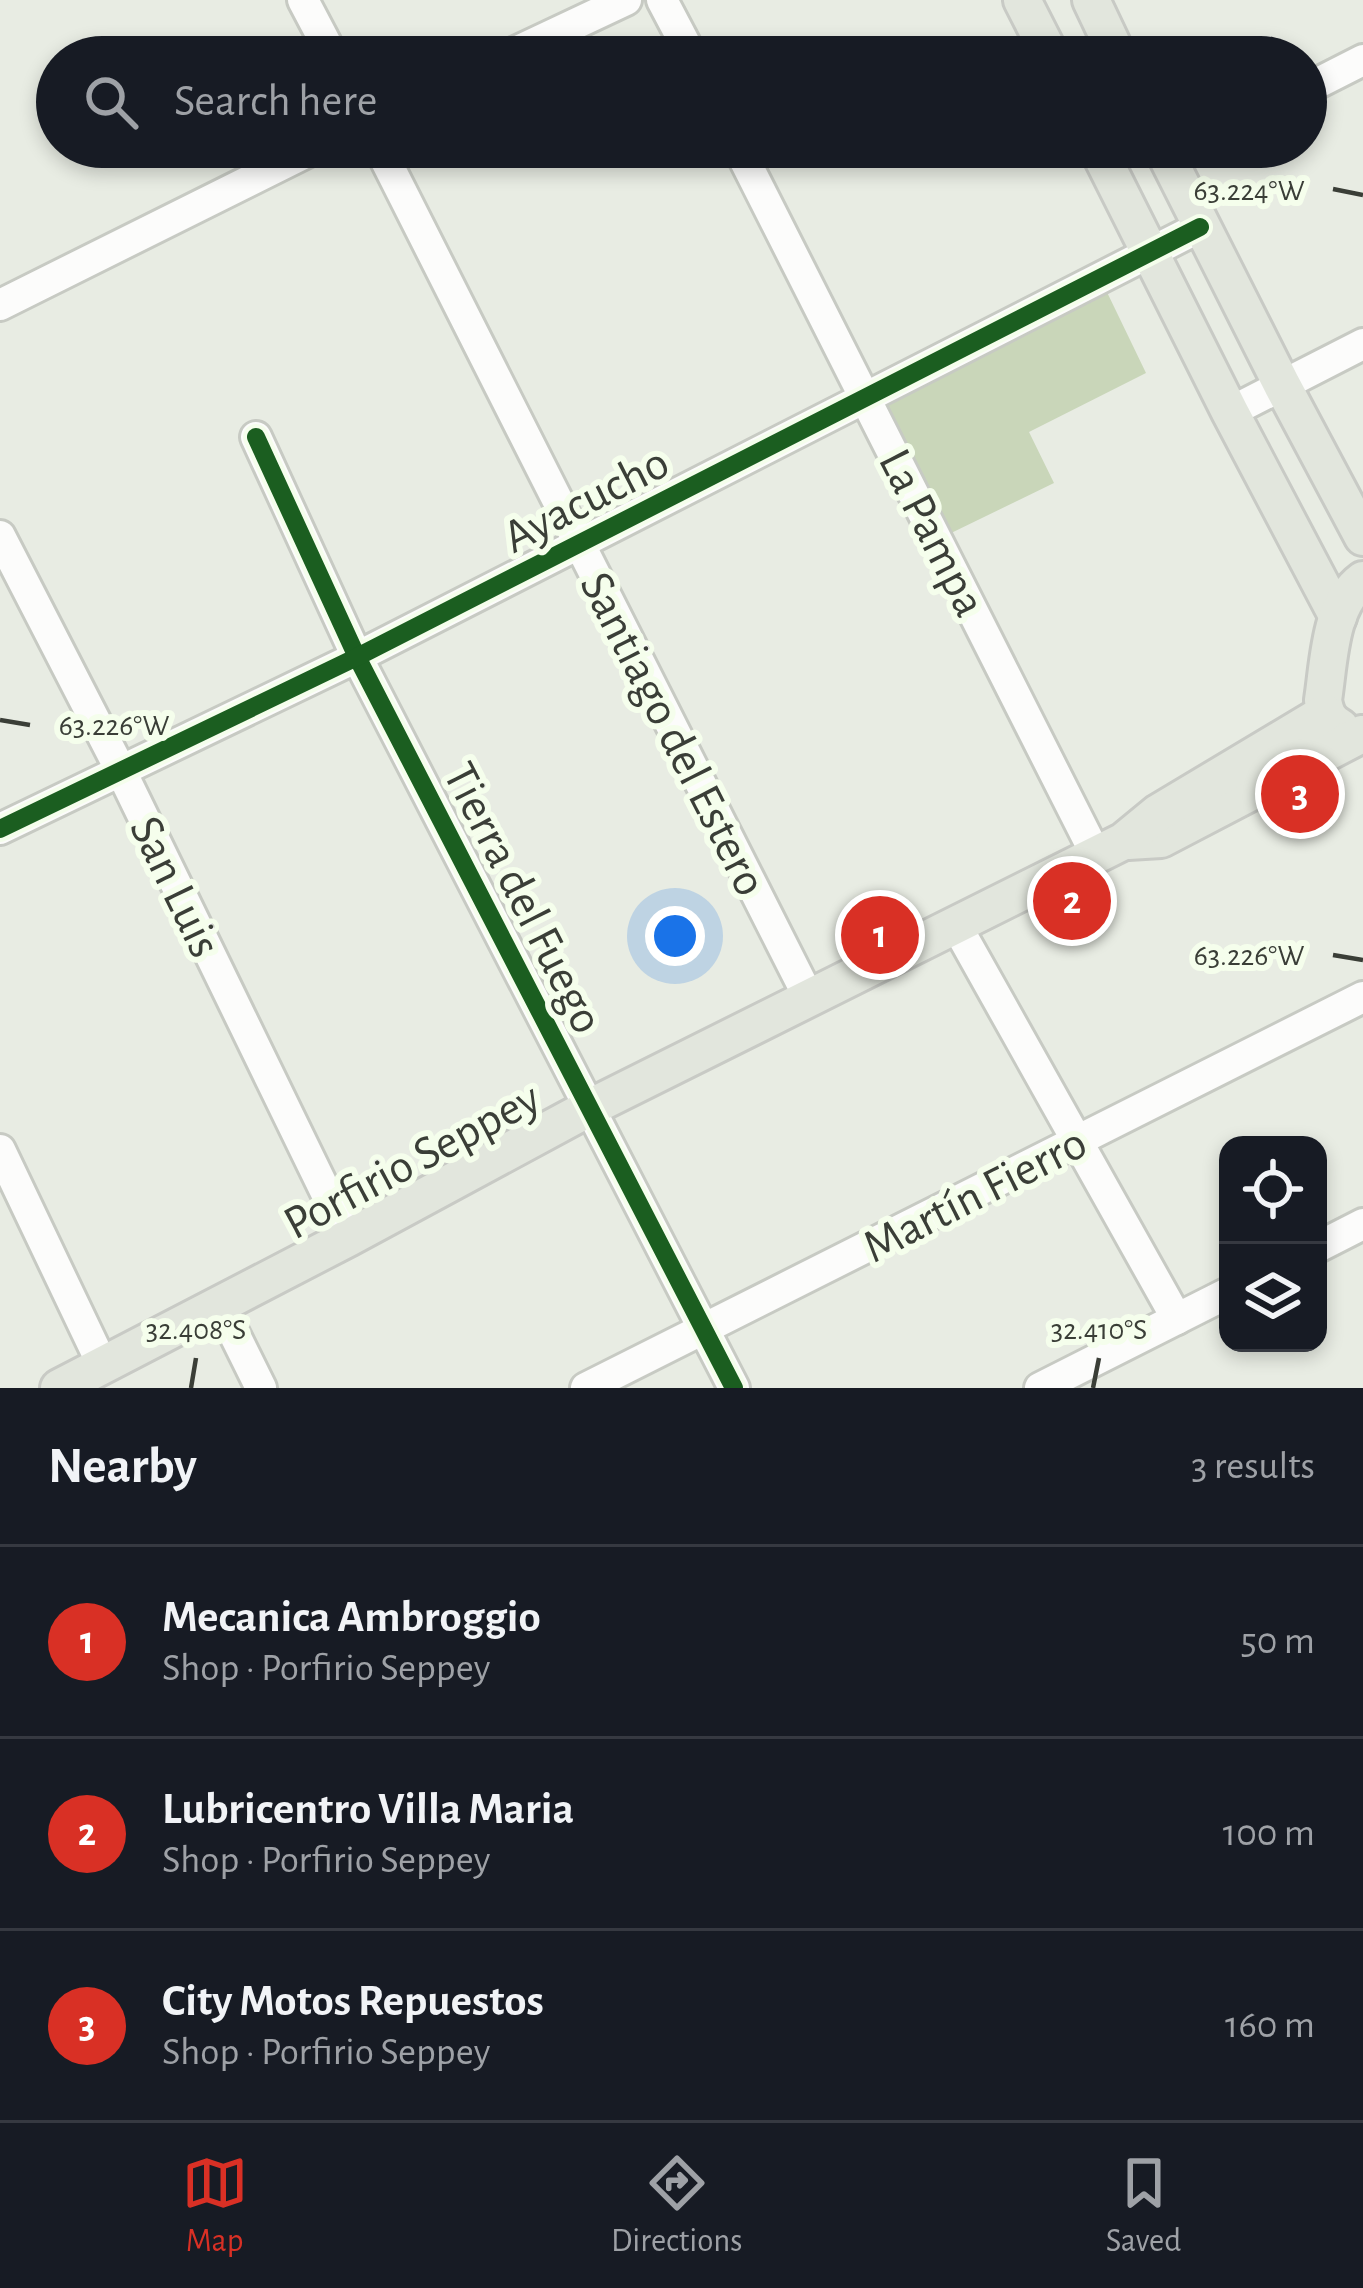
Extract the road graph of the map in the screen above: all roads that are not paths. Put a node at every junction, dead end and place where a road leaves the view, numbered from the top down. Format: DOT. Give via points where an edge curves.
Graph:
graph roads {
  1 [pos="303,0"];
  2 [pos="626,0"];
  3 [pos="662,0"];
  4 [pos="1022,0"];
  5 [pos="1091,0"];
  6 [pos="322,36"];
  7 [pos="550,36"];
  8 [pos="681,36"];
  9 [pos="1040,36"];
  10 [pos="1108,36"];
  11 [pos="1363,60"];
  12 [pos="1327,78"];
  13 [pos="275,168"];
  14 [pos="390,168"];
  15 [pos="749,168"];
  16 [pos="1108,168"];
  17 [pos="1179,168"];
  18 [pos="1200,227"];
  19 [pos="1151,254"];
  20 [pos="0,304"];
  21 [pos="1363,344"];
  22 [pos="1282,385"];
  23 [pos="867,398"];
  24 [pos="1230,412"];
  25 [pos="256,436"];
  26 [pos="0,536"];
  27 [pos="1363,537"];
  28 [pos="580,544"];
  29 [pos="1363,580"];
  30 [pos="1338,616"];
  31 [pos="357,657"];
  32 [pos="1325,712"];
  33 [pos="1362,734"];
  34 [pos="120,769"];
  35 [pos="0,829"];
  36 [pos="1110,848"];
  37 [pos="956,925"];
  38 [pos="1363,997"];
  39 [pos="809,998"];
  40 [pos="589,1108"];
  41 [pos="1077,1141"];
  42 [pos="0,1150"];
  43 [pos="1363,1224"];
  44 [pos="348,1238"];
  45 [pos="1324,1244"];
  46 [pos="1219,1298"];
  47 [pos="220,1305"];
  48 [pos="1177,1319"];
  49 [pos="704,1328"];
  50 [pos="103,1366"];
  51 [pos="59,1388"];
  52 [pos="261,1388"];
  53 [pos="586,1388"];
  54 [pos="734,1388"];
  55 [pos="1040,1388"];
  1 -- 6 [label="street"];
  2 -- 7 [label="street"];
  3 -- 8 [label="street"];
  4 -- 9 [label="main road"];
  5 -- 10 [label="main road"];
  11 -- 12 [label="street"];
  13 -- 20 [label="street"];
  14 -- 28 [label="street, Santiago del Estero"];
  15 -- 23 [label="street, La Pampa"];
  16 -- 19 [label="main road"];
  17 -- 18 [label="main road"];
  18 -- 19 [label="street, Ayacucho"];
  18 -- 22 [label="main road"];
  19 -- 23 [label="street, Ayacucho"];
  19 -- 24 [label="main road"];
  21 -- 22 [label="street"];
  22 -- 24 [label="street"];
  22 -- 27 [label="main road"];
  23 -- 28 [label="street, Ayacucho"];
  23 -- 36 [label="street, La Pampa"];
  24 -- 30 [label="main road"];
  25 -- 31 [label="street, Tierra del Fuego"];
  26 -- 34 [label="street, San Luis"];
  28 -- 31 [label="street, Ayacucho"];
  28 -- 39 [label="street, Santiago del Estero"];
  29 -- 30 [label="main road"];
  30 -- 32 [label="main road"];
  31 -- 34 [label="street, Ayacucho"];
  31 -- 40 [label="street, Tierra del Fuego"];
  32 -- 33 [label="main road, Porfirio Seppey" via="1332,724"];
  32 -- 36 [label="main road, Porfirio Seppey"];
  33 -- 36 [label="main road, Porfirio Seppey" via="1161,839"];
  34 -- 35 [label="street, Ayacucho"];
  34 -- 44 [label="street, San Luis"];
  36 -- 37 [label="main road, Porfirio Seppey"];
  37 -- 39 [label="main road, Porfirio Seppey"];
  37 -- 41 [label="street"];
  38 -- 41 [label="street, Martín Fierro"];
  39 -- 40 [label="main road, Porfirio Seppey"];
  40 -- 44 [label="main road, Porfirio Seppey"];
  40 -- 49 [label="street, Tierra del Fuego"];
  41 -- 48 [label="street"];
  41 -- 49 [label="street, Martín Fierro"];
  42 -- 50 [label="street"];
  43 -- 45 [label="street"];
  44 -- 47 [label="main road, Porfirio Seppey"];
  46 -- 48 [label="street"];
  47 -- 50 [label="main road, Porfirio Seppey"];
  47 -- 52 [label="street"];
  48 -- 55 [label="street"];
  49 -- 53 [label="street, Martín Fierro"];
  49 -- 54 [label="street, Tierra del Fuego"];
  50 -- 51 [label="main road, Porfirio Seppey"];
}
